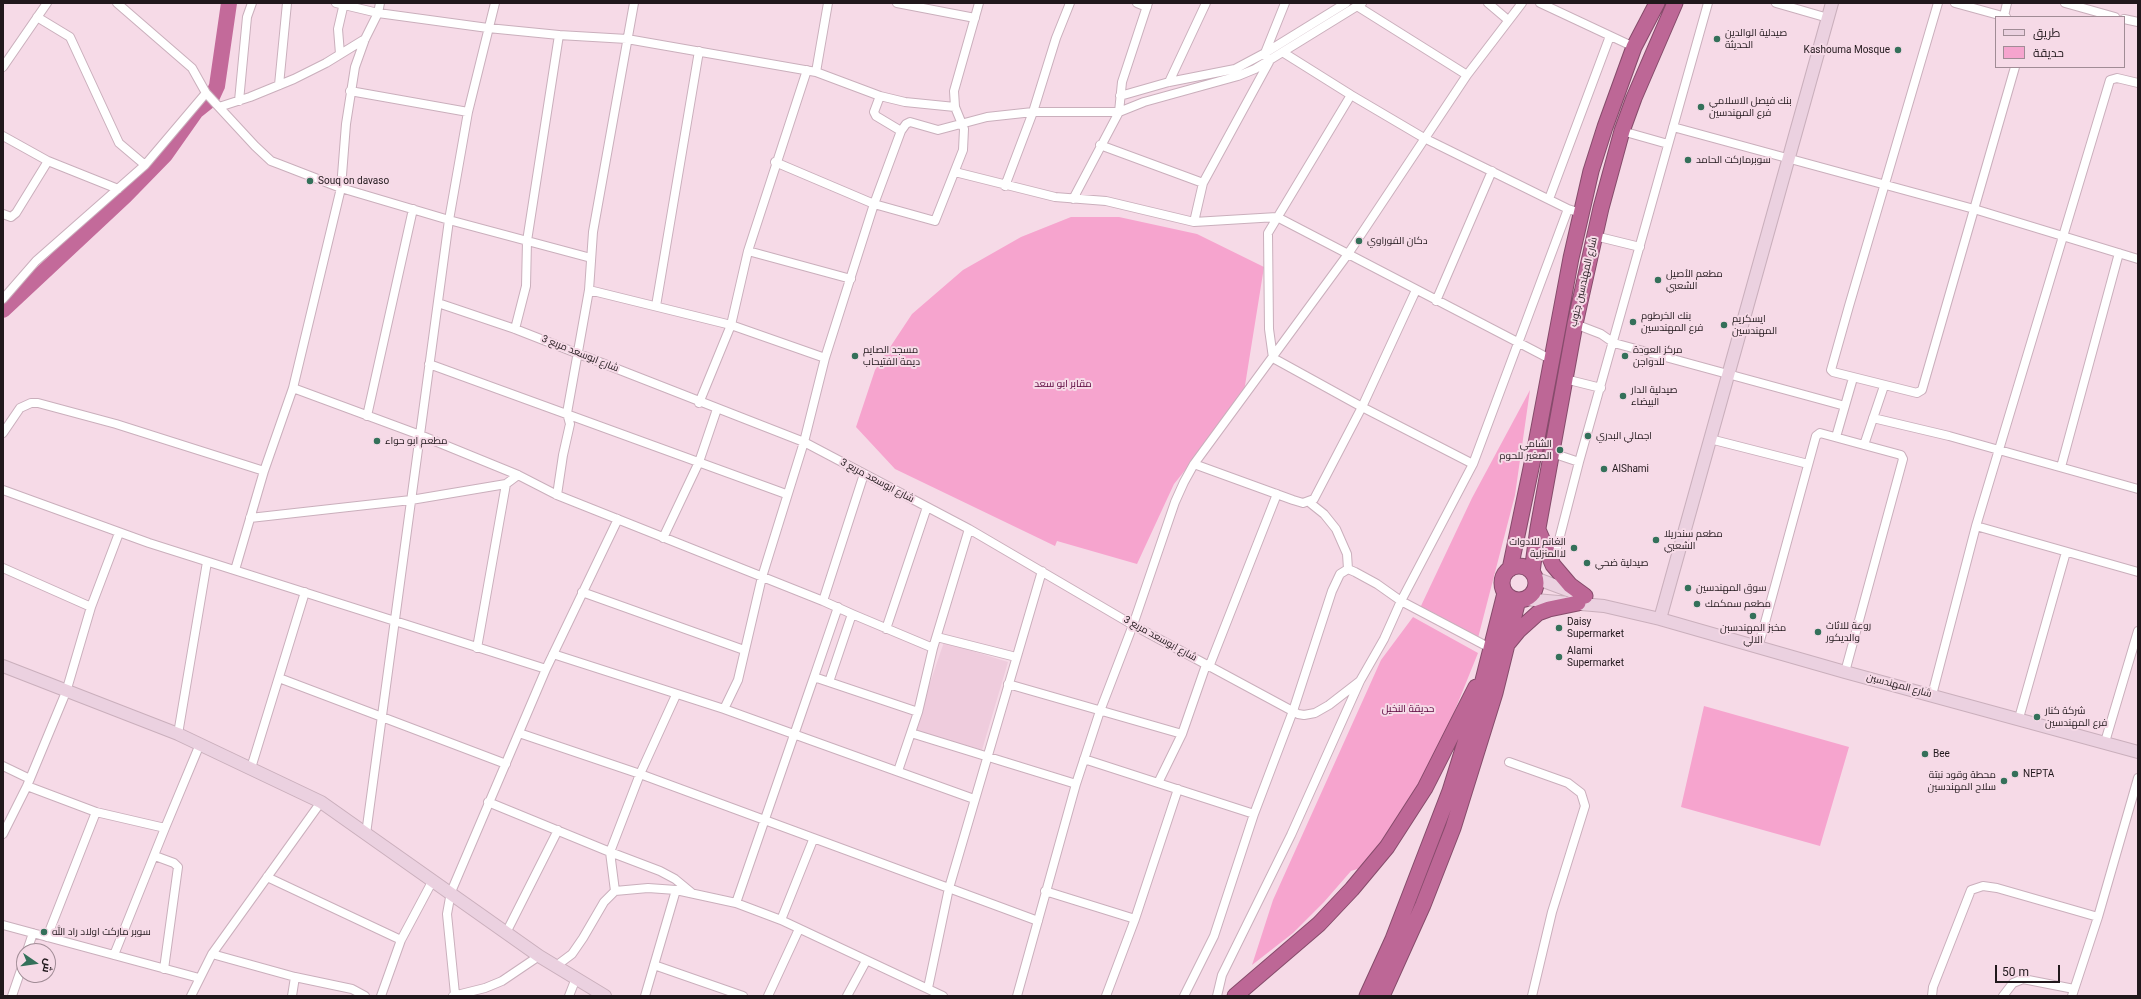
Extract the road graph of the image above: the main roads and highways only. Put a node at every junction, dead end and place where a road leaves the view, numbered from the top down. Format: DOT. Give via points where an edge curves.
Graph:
graph roads {
  1 [pos="1657,3"];
  2 [pos="1675,3"];
  3 [pos="1571,258"];
  4 [pos="1589,261"];
  5 [pos="1538,528"];
  6 [pos="1510,569"];
  7 [pos="1534,575"];
  8 [pos="1516,597"];
  9 [pos="1507,644"];
  10 [pos="1487,667"];
  11 [pos="1235,996"];
  12 [pos="1367,996"];
  13 [pos="1382,996"];
  1 -- 3 [label="highway, شارع المهندسين جنوب" via="1634,47 1575,211"];
  2 -- 4 [label="highway, شارع المهندسين جنوب" via="1622,131"];
  3 -- 4 [label="highway"];
  3 -- 6 [label="highway, شارع المهندسين جنوب"];
  4 -- 5 [label="highway, شارع المهندسين جنوب"];
  5 -- 7 [label="highway, شارع المهندسين جنوب"];
  5 -- 9 [label="highway" via="1553,565 1582,600 1538,613"];
  6 -- 7 [label="highway" via="1519,566"];
  6 -- 8 [label="highway" via="1503,577 1503,588"];
  7 -- 8 [label="highway" via="1534,591"];
  8 -- 9 [label="highway"];
  8 -- 10 [label="highway" via="1492,649"];
  9 -- 13 [label="highway" via="1479,751 1453,828 1423,905"];
  10 -- 11 [label="highway" via="1424,788 1387,847 1319,924"];
  10 -- 12 [label="highway" via="1465,746 1435,834"];
}
